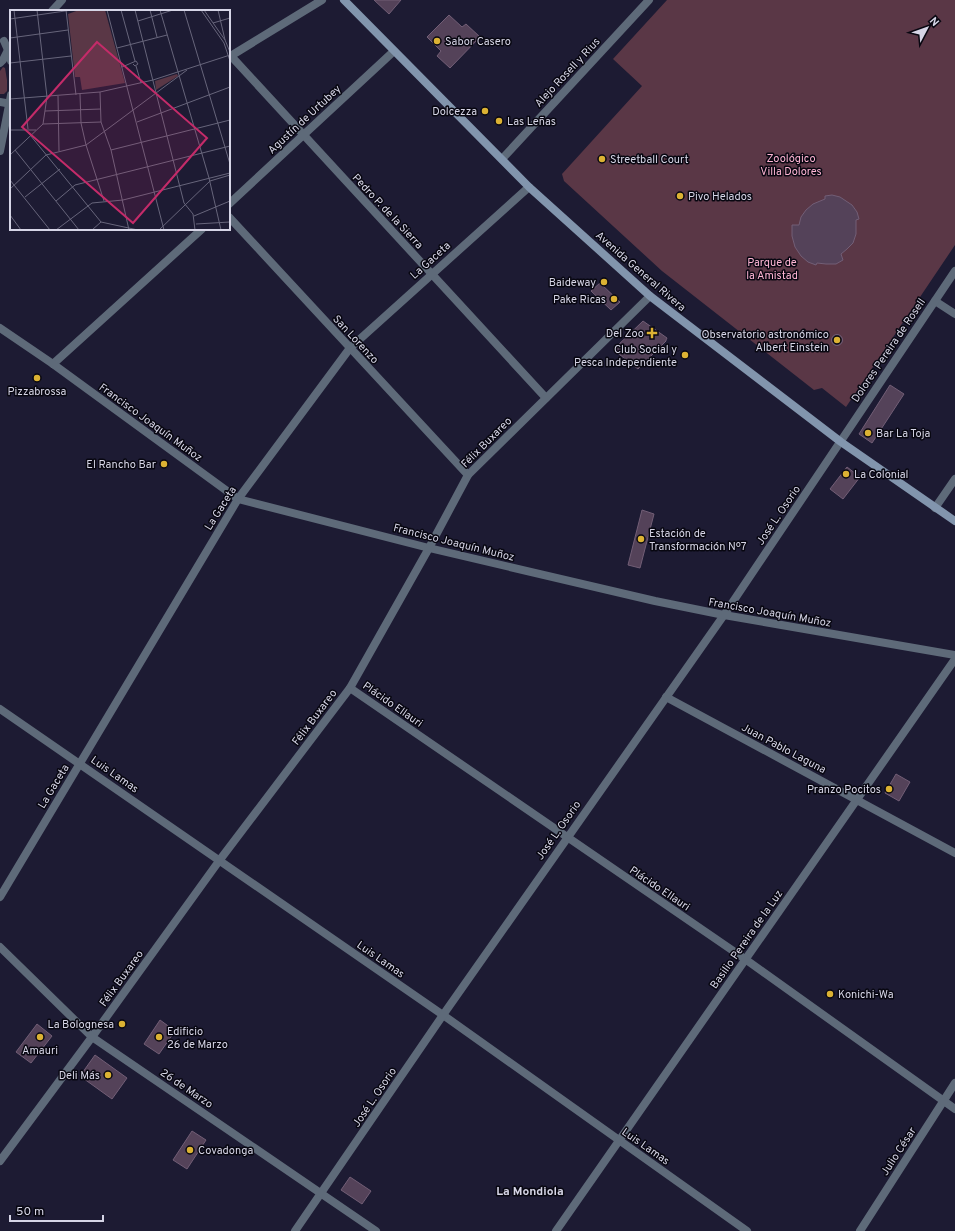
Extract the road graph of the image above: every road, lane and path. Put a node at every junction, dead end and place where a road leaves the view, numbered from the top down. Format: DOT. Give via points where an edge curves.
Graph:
graph roads {
  1 [pos="62,0"];
  2 [pos="322,0"];
  3 [pos="344,0"];
  4 [pos="649,0"];
  5 [pos="53,10"];
  6 [pos="6,43"];
  7 [pos="394,51"];
  8 [pos="230,56"];
  9 [pos="10,57"];
  10 [pos="0,63"];
  11 [pos="10,101"];
  12 [pos="0,102"];
  13 [pos="10,106"];
  14 [pos="303,134"];
  15 [pos="0,151"];
  16 [pos="502,159"];
  17 [pos="529,186"];
  18 [pos="230,203"];
  19 [pos="230,218"];
  20 [pos="201,230"];
  21 [pos="955,271"];
  22 [pos="432,274"];
  23 [pos="650,296"];
  24 [pos="935,300"];
  25 [pos="955,314"];
  26 [pos="0,328"];
  27 [pos="350,348"];
  28 [pos="53,364"];
  29 [pos="546,398"];
  30 [pos="841,442"];
  31 [pos="468,475"];
  32 [pos="955,479"];
  33 [pos="238,499"];
  34 [pos="936,508"];
  35 [pos="955,521"];
  36 [pos="429,548"];
  37 [pos="724,615"];
  38 [pos="955,655"];
  39 [pos="955,659"];
  40 [pos="350,688"];
  41 [pos="666,697"];
  42 [pos="0,709"];
  43 [pos="80,763"];
  44 [pos="858,800"];
  45 [pos="567,837"];
  46 [pos="955,853"];
  47 [pos="219,861"];
  48 [pos="0,897"];
  49 [pos="0,947"];
  50 [pos="745,959"];
  51 [pos="442,1015"];
  52 [pos="92,1037"];
  53 [pos="955,1083"];
  54 [pos="943,1101"];
  55 [pos="955,1109"];
  56 [pos="619,1141"];
  57 [pos="0,1161"];
  58 [pos="321,1193"];
  59 [pos="295,1231"];
  60 [pos="376,1231"];
  61 [pos="556,1231"];
  62 [pos="747,1231"];
  63 [pos="860,1231"];
  1 -- 5 [label="street"];
  2 -- 8 [label="street"];
  3 -- 7 [label="main road, Avenida General Rivera"];
  4 -- 16 [label="street, Alejo Rosell y Rius"];
  6 -- 9 [label="street"];
  6 -- 10 [label="street" via="3,60"];
  7 -- 14 [label="street, Agustín de Urtubey"];
  7 -- 16 [label="main road, Avenida General Rivera"];
  8 -- 14 [label="street, Pedro P. de la Sierra"];
  11 -- 12 [label="street"];
  13 -- 15 [label="street"];
  14 -- 18 [label="street, Agustín de Urtubey"];
  14 -- 22 [label="street, Pedro P. de la Sierra"];
  16 -- 17 [label="main road, Avenida General Rivera"];
  17 -- 22 [label="street, La Gaceta"];
  17 -- 23 [label="main road, Avenida General Rivera"];
  19 -- 27 [label="street, San Lorenzo"];
  20 -- 28 [label="street"];
  21 -- 24 [label="street, Dolores Pereira de Rosell"];
  22 -- 27 [label="street, La Gaceta"];
  22 -- 29 [label="street, Pedro P. de la Sierra"];
  23 -- 29 [label="street, Félix Buxareo"];
  23 -- 30 [label="main road, Avenida General Rivera"];
  24 -- 25 [label="street"];
  24 -- 30 [label="street, Dolores Pereira de Rosell"];
  26 -- 28 [label="street, Francisco Joaquín Muñoz"];
  27 -- 31 [label="street, San Lorenzo"];
  27 -- 33 [label="street, La Gaceta"];
  28 -- 33 [label="street, Francisco Joaquín Muñoz"];
  29 -- 31 [label="street, Félix Buxareo"];
  30 -- 34 [label="main road, Avenida General Rivera"];
  30 -- 37 [label="street, José L. Osorio"];
  31 -- 36 [label="street, Félix Buxareo"];
  32 -- 34 [label="street"];
  33 -- 36 [label="street, Francisco Joaquín Muñoz"];
  33 -- 43 [label="street, La Gaceta"];
  34 -- 35 [label="main road, Avenida General Rivera"];
  36 -- 37 [label="street, Francisco Joaquín Muñoz"];
  36 -- 40 [label="street, Félix Buxareo"];
  37 -- 38 [label="street, Francisco Joaquín Muñoz"];
  37 -- 41 [label="street, José L. Osorio"];
  39 -- 44 [label="street, Basilio Pereira de la Luz"];
  40 -- 45 [label="street, Plácido Ellauri"];
  40 -- 47 [label="street, Félix Buxareo"];
  41 -- 44 [label="street, Juan Pablo Laguna"];
  41 -- 45 [label="street, José L. Osorio"];
  42 -- 43 [label="street, Luis Lamas"];
  43 -- 47 [label="street, Luis Lamas"];
  43 -- 48 [label="street, La Gaceta"];
  44 -- 46 [label="street, Juan Pablo Laguna"];
  44 -- 50 [label="street, Basilio Pereira de la Luz"];
  45 -- 50 [label="street, Plácido Ellauri"];
  45 -- 51 [label="street, José L. Osorio"];
  47 -- 51 [label="street, Luis Lamas"];
  47 -- 52 [label="street, Félix Buxareo"];
  49 -- 52 [label="street, 26 de Marzo"];
  50 -- 54 [label="street, Plácido Ellauri"];
  50 -- 56 [label="street, Basilio Pereira de la Luz"];
  51 -- 56 [label="street, Luis Lamas"];
  51 -- 58 [label="street, José L. Osorio"];
  52 -- 57 [label="street, Félix Buxareo"];
  52 -- 58 [label="street, 26 de Marzo"];
  53 -- 54 [label="street, Julio César"];
  54 -- 55 [label="street, Plácido Ellauri"];
  54 -- 63 [label="street, Julio César"];
  56 -- 61 [label="street, Basilio Pereira de la Luz"];
  56 -- 62 [label="street, Luis Lamas"];
  58 -- 59 [label="street, José L. Osorio"];
  58 -- 60 [label="street, 26 de Marzo"];
}
